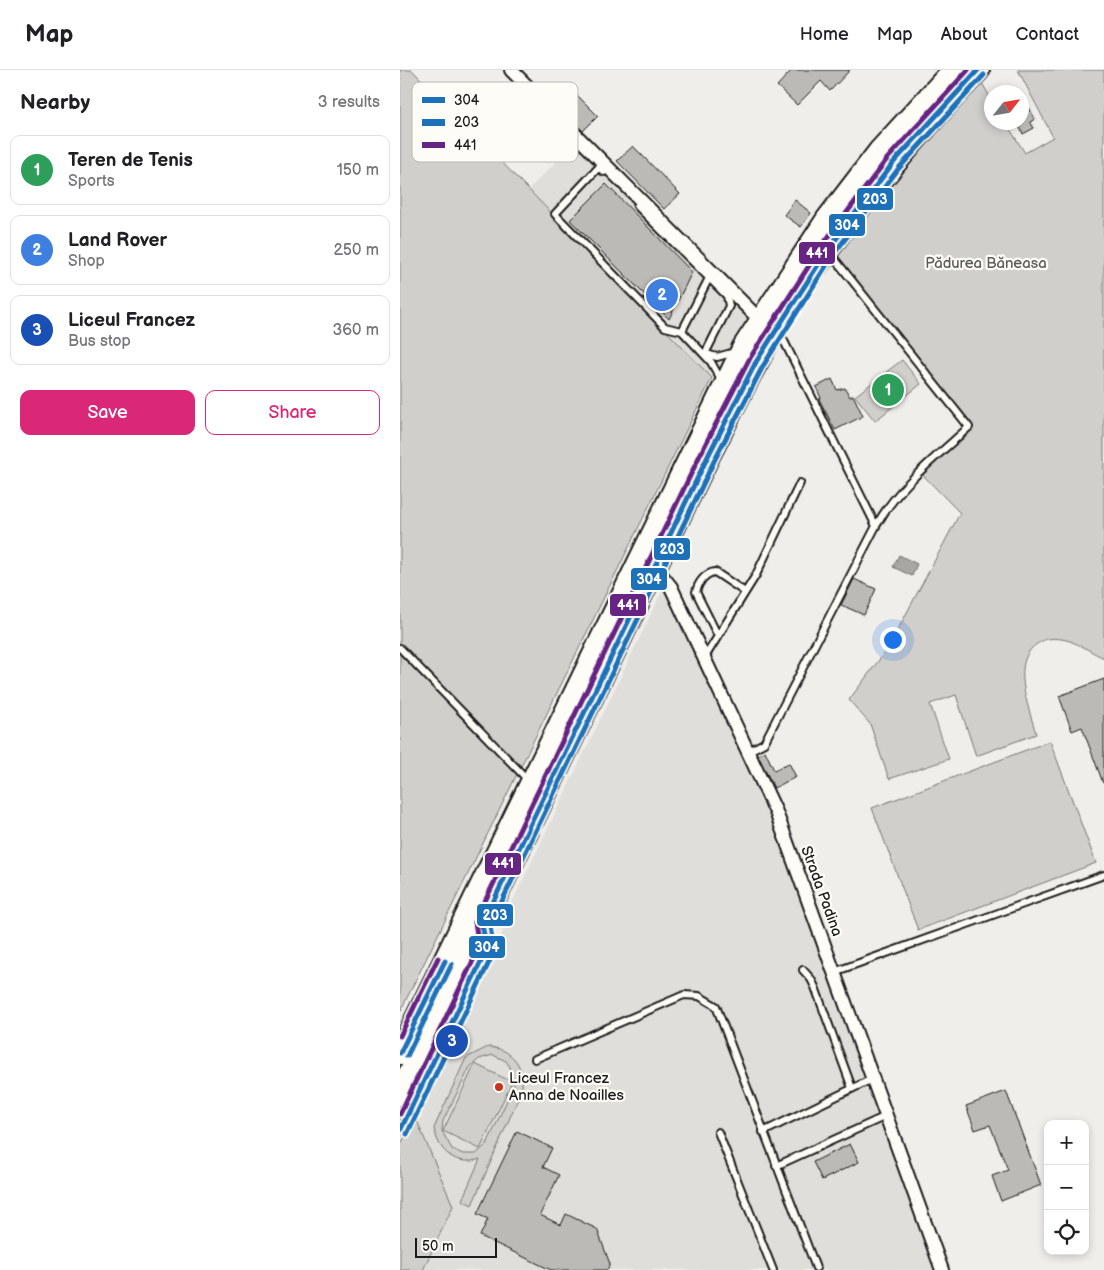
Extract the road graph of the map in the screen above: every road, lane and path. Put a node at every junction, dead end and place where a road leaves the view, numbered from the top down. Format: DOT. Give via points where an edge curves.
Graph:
graph roads {
  1 [pos="511,70"];
  2 [pos="954,70"];
  3 [pos="978,70"];
  4 [pos="523,82"];
  5 [pos="578,136"];
  6 [pos="827,251"];
  7 [pos="709,278"];
  8 [pos="769,324"];
  9 [pos="682,331"];
  10 [pos="744,347"];
  11 [pos="705,354"];
  12 [pos="723,388"];
  13 [pos="800,483"];
  14 [pos="876,526"];
  15 [pos="656,567"];
  16 [pos="745,592"];
  17 [pos="718,636"];
  18 [pos="400,648"];
  19 [pos="705,657"];
  20 [pos="750,751"];
  21 [pos="532,784"];
  22 [pos="1104,875"];
  23 [pos="482,925"];
  24 [pos="803,970"];
  25 [pos="834,972"];
  26 [pos="400,1053"];
  27 [pos="535,1059"];
  28 [pos="872,1080"];
  29 [pos="852,1088"];
  30 [pos="400,1094"];
  31 [pos="886,1116"];
  32 [pos="400,1131"];
  33 [pos="718,1132"];
  34 [pos="763,1132"];
  35 [pos="776,1166"];
  36 [pos="816,1268"];
  37 [pos="774,1270"];
  38 [pos="942,1270"];
  1 -- 4 [label="street"];
  2 -- 8 [label="highway" via="880,151 827,220"];
  3 -- 6 [label="highway" via="893,163"];
  5 -- 8 [label="street"];
  6 -- 8 [label="highway"];
  6 -- 14 [label="lane" via="969,427 887,507"];
  7 -- 9 [label="lane"];
  7 -- 9 [label="lane" via="600,167 555,214 666,327"];
  7 -- 11 [label="lane" via="729,302"];
  8 -- 10 [label="highway"];
  8 -- 14 [label="lane"];
  8 -- 15 [label="highway" via="756,362"];
  9 -- 11 [label="lane"];
  10 -- 11 [label="lane" via="723,356"];
  10 -- 12 [label="highway"];
  11 -- 12 [label="lane" via="719,374"];
  12 -- 21 [label="highway"];
  13 -- 16 [label="lane"];
  14 -- 20 [label="lane" via="764,742"];
  15 -- 19 [label="street, Strada Padina" via="671,588"];
  15 -- 23 [label="highway"];
  16 -- 17 [label="lane"];
  16 -- 17 [label="lane" via="715,572 709,573 698,585 696,592"];
  17 -- 19 [label="lane"];
  18 -- 21 [label="lane"];
  19 -- 20 [label="street, Strada Padina"];
  20 -- 25 [label="street, Strada Padina" via="776,812"];
  21 -- 26 [label="highway"];
  22 -- 25 [label="lane"];
  23 -- 30 [label="highway"];
  23 -- 32 [label="lane" via="487,949"];
  24 -- 29 [label="lane" via="815,987"];
  25 -- 28 [label="street, Strada Padina"];
  27 -- 34 [label="lane" via="684,996 698,996 716,1006"];
  28 -- 29 [label="lane"];
  28 -- 31 [label="street, Strada Padina"];
  29 -- 34 [label="lane"];
  31 -- 35 [label="lane"];
  31 -- 38 [label="street, Strada Padina"];
  33 -- 37 [label="lane"];
  34 -- 35 [label="lane"];
  35 -- 36 [label="lane"];
}
